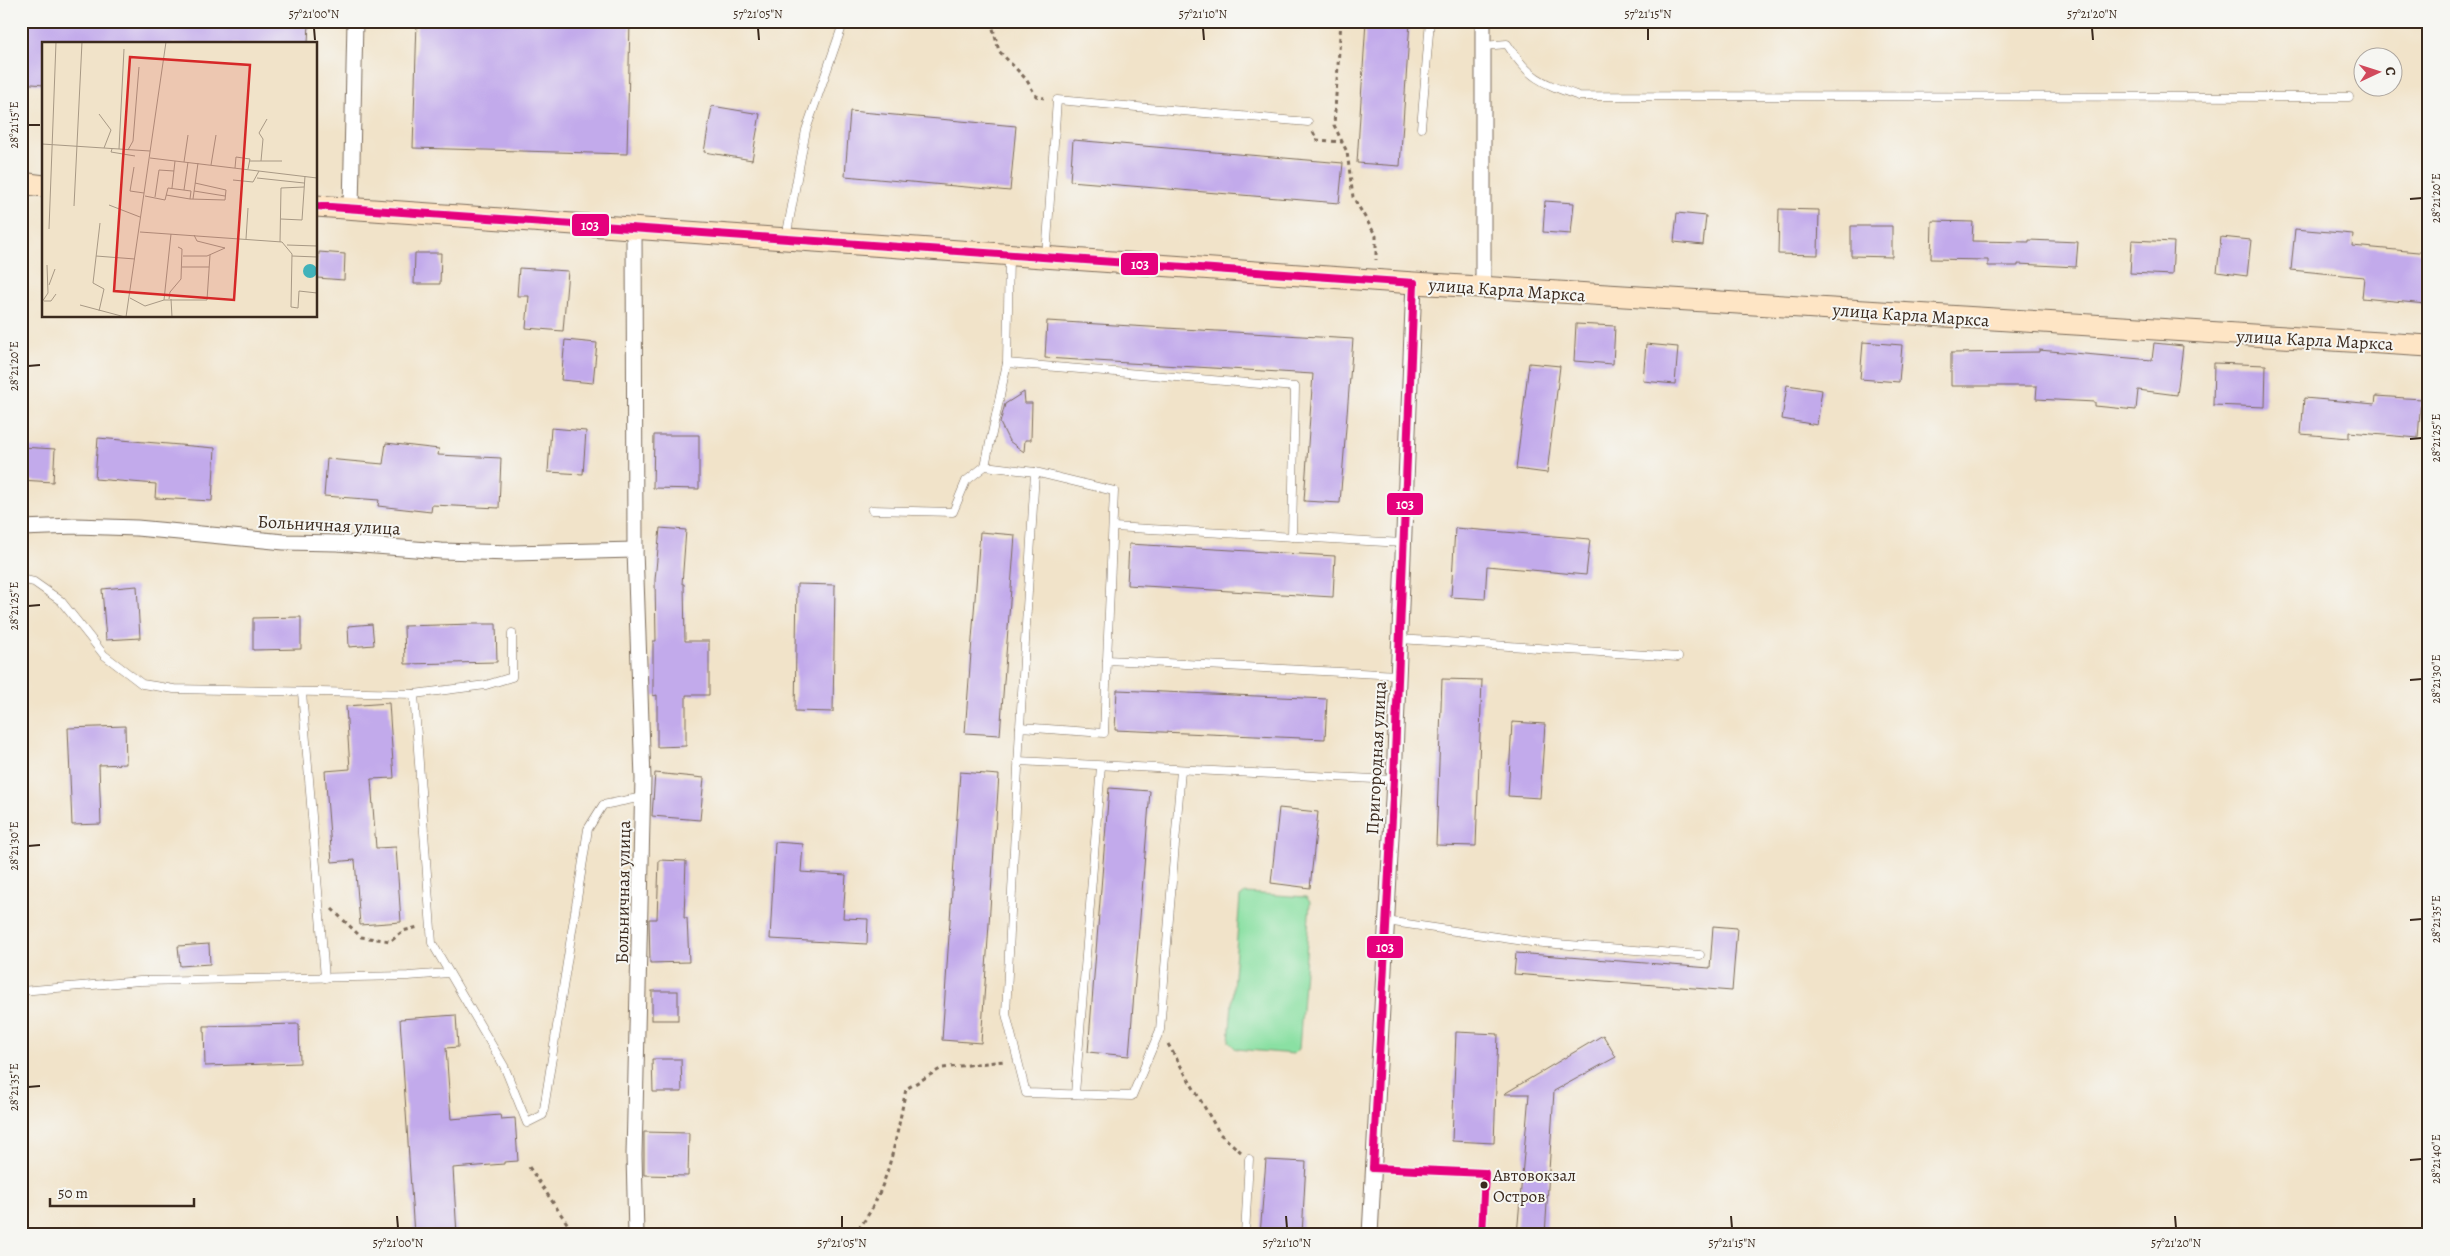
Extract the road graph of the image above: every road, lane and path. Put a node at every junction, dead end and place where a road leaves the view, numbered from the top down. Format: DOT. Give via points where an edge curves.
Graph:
graph roads {
  1 [pos="355,21"];
  2 [pos="844,21"];
  3 [pos="991,21"];
  4 [pos="1341,21"];
  5 [pos="1430,21"];
  6 [pos="1483,21"];
  7 [pos="1483,46"];
  8 [pos="2349,97"];
  9 [pos="1057,100"];
  10 [pos="1308,122"];
  11 [pos="1421,128"];
  12 [pos="1343,142"];
  13 [pos="21,183"];
  14 [pos="42,186"];
  15 [pos="318,206"];
  16 [pos="351,208"];
  17 [pos="634,227"];
  18 [pos="786,239"];
  19 [pos="1009,255"];
  20 [pos="1046,258"];
  21 [pos="1377,281"];
  22 [pos="1414,283"];
  23 [pos="1483,288"];
  24 [pos="2429,346"];
  25 [pos="1007,363"];
  26 [pos="985,466"];
  27 [pos="1035,472"];
  28 [pos="872,510"];
  29 [pos="1113,527"];
  30 [pos="21,528"];
  31 [pos="1292,537"];
  32 [pos="1403,543"];
  33 [pos="635,550"];
  34 [pos="21,579"];
  35 [pos="512,632"];
  36 [pos="1400,639"];
  37 [pos="1678,657"];
  38 [pos="1107,660"];
  39 [pos="1398,675"];
  40 [pos="302,692"];
  41 [pos="414,694"];
  42 [pos="1020,727"];
  43 [pos="1018,761"];
  44 [pos="1101,766"];
  45 [pos="1181,770"];
  46 [pos="1394,780"];
  47 [pos="643,797"];
  48 [pos="318,891"];
  49 [pos="1386,921"];
  50 [pos="431,924"];
  51 [pos="1700,955"];
  52 [pos="449,973"];
  53 [pos="325,978"];
  54 [pos="21,991"];
  55 [pos="1160,1030"];
  56 [pos="1017,1059"];
  57 [pos="1075,1094"];
  58 [pos="1249,1159"];
  59 [pos="529,1167"];
  60 [pos="1373,1168"];
  61 [pos="576,1235"];
  62 [pos="636,1235"];
  63 [pos="853,1235"];
  64 [pos="1245,1235"];
  65 [pos="1370,1235"];
  66 [pos="1482,1235"];
  1 -- 16 [label="street"];
  2 -- 18 [label="lane" via="806,130"];
  3 -- 9 [label="path" via="999,51 1026,79 1036,96"];
  4 -- 12 [label="path" via="1334,125"];
  5 -- 11 [label="lane"];
  6 -- 7 [label="street"];
  7 -- 8 [label="lane" via="1507,44 1521,66 1543,84 1579,96"];
  7 -- 23 [label="street"];
  9 -- 10 [label="lane"];
  9 -- 20 [label="lane"];
  10 -- 12 [label="path" via="1317,140"];
  12 -- 21 [label="path" via="1348,152 1354,197 1376,236"];
  13 -- 14 [label="main road"];
  15 -- 16 [label="main road, улица Карла Маркса"];
  16 -- 17 [label="main road, улица Карла Маркса"];
  17 -- 18 [label="main road, улица Карла Маркса"];
  17 -- 33 [label="street, Больничная улица"];
  18 -- 19 [label="main road, улица Карла Маркса"];
  19 -- 20 [label="main road, улица Карла Маркса"];
  19 -- 25 [label="lane"];
  20 -- 21 [label="main road, улица Карла Маркса"];
  21 -- 22 [label="main road, улица Карла Маркса"];
  22 -- 23 [label="main road, улица Карла Маркса"];
  22 -- 32 [label="street, Пригородная улица"];
  23 -- 24 [label="main road, улица Карла Маркса"];
  25 -- 26 [label="lane"];
  25 -- 31 [label="lane" via="1295,387"];
  26 -- 27 [label="lane"];
  26 -- 28 [label="lane" via="966,481 953,512"];
  27 -- 29 [label="lane" via="1114,492"];
  27 -- 42 [label="lane"];
  29 -- 31 [label="lane"];
  29 -- 38 [label="lane"];
  30 -- 33 [label="street, Больничная улица" via="137,528 284,542 442,551"];
  31 -- 32 [label="lane"];
  32 -- 36 [label="street, Пригородная улица"];
  33 -- 47 [label="street, Больничная улица"];
  34 -- 40 [label="lane" via="34,582 61,602 104,655 142,684 174,689"];
  35 -- 41 [label="lane" via="512,677 486,685"];
  36 -- 37 [label="lane"];
  36 -- 39 [label="street, Пригородная улица"];
  38 -- 39 [label="lane"];
  38 -- 42 [label="lane" via="1104,733"];
  39 -- 46 [label="street, Пригородная улица"];
  40 -- 41 [label="lane"];
  40 -- 48 [label="lane"];
  41 -- 50 [label="lane"];
  42 -- 43 [label="lane"];
  43 -- 44 [label="lane"];
  43 -- 56 [label="lane" via="1006,1014"];
  44 -- 45 [label="lane"];
  44 -- 57 [label="lane"];
  45 -- 46 [label="lane"];
  45 -- 55 [label="lane"];
  46 -- 49 [label="street, Пригородная улица"];
  47 -- 52 [label="lane" via="603,805 588,829 543,1115 527,1123 504,1066"];
  47 -- 62 [label="street, Больничная улица" via="634,1155"];
  48 -- 50 [label="path" via="361,937 391,941 403,931"];
  48 -- 53 [label="lane"];
  49 -- 51 [label="lane" via="1531,942"];
  49 -- 60 [label="street, Пригородная улица"];
  50 -- 52 [label="lane" via="432,943"];
  52 -- 53 [label="lane"];
  53 -- 54 [label="lane" via="140,981"];
  55 -- 57 [label="lane" via="1132,1096"];
  55 -- 58 [label="path" via="1220,1134"];
  56 -- 57 [label="lane" via="1026,1093"];
  56 -- 63 [label="path" via="942,1068 906,1089 879,1193 864,1222"];
  58 -- 64 [label="lane"];
  59 -- 61 [label="path"];
  60 -- 65 [label="street, Пригородная улица"];
  60 -- 66 [label="lane" via="1485,1174"];
}
